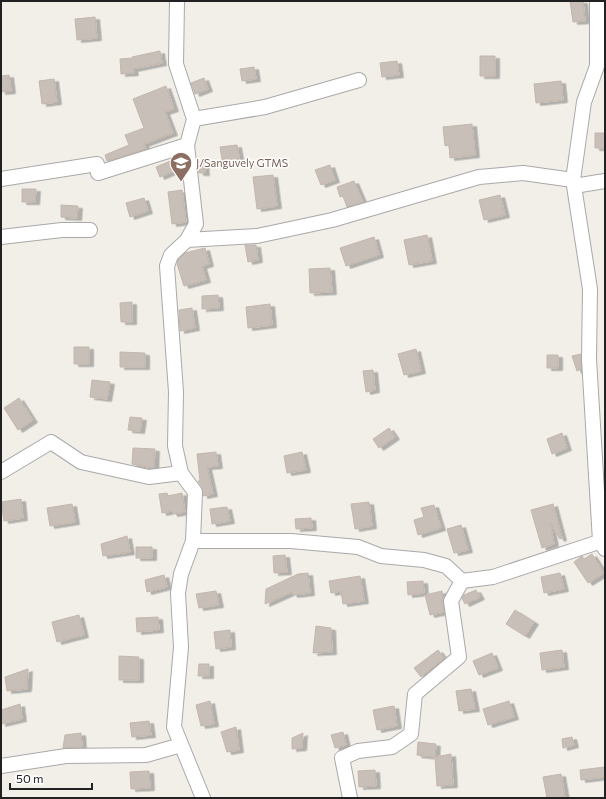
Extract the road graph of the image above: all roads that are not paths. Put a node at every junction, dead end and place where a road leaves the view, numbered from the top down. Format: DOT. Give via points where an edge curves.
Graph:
graph roads {
  1 [pos="177,1"];
  2 [pos="597,1"];
  3 [pos="359,80"];
  4 [pos="194,119"];
  5 [pos="187,145"];
  6 [pos="1,179"];
  7 [pos="605,181"];
  8 [pos="573,183"];
  9 [pos="90,230"];
  10 [pos="1,237"];
  11 [pos="187,240"];
  12 [pos="1,472"];
  13 [pos="181,473"];
  14 [pos="194,540"];
  15 [pos="603,543"];
  16 [pos="462,581"];
  17 [pos="181,745"];
  18 [pos="1,766"];
  19 [pos="203,798"];
  20 [pos="350,798"];
  1 -- 4 [label="street" via="176,64"];
  2 -- 8 [label="street" via="597,66 584,102"];
  3 -- 4 [label="street" via="265,107"];
  4 -- 5 [label="street"];
  5 -- 6 [label="street" via="98,173 96,164"];
  5 -- 11 [label="street" via="196,224"];
  7 -- 8 [label="street"];
  8 -- 11 [label="street" via="523,173 479,177 332,220 257,236"];
  8 -- 15 [label="street" via="590,289 589,359"];
  9 -- 10 [label="street" via="62,230"];
  11 -- 13 [label="street" via="171,255 167,266 176,392 175,446"];
  12 -- 13 [label="street" via="51,442 81,462 149,477"];
  13 -- 14 [label="street" via="195,492"];
  14 -- 16 [label="street" via="291,541 358,547 381,556 424,560 446,566"];
  14 -- 17 [label="street" via="181,574 178,593 181,647 174,727"];
  15 -- 16 [label="street" via="493,577"];
  16 -- 20 [label="street" via="451,601 459,657 415,694 411,734 392,747 358,751 342,758"];
  17 -- 18 [label="street" via="146,755 66,756"];
  17 -- 19 [label="street"];
}
